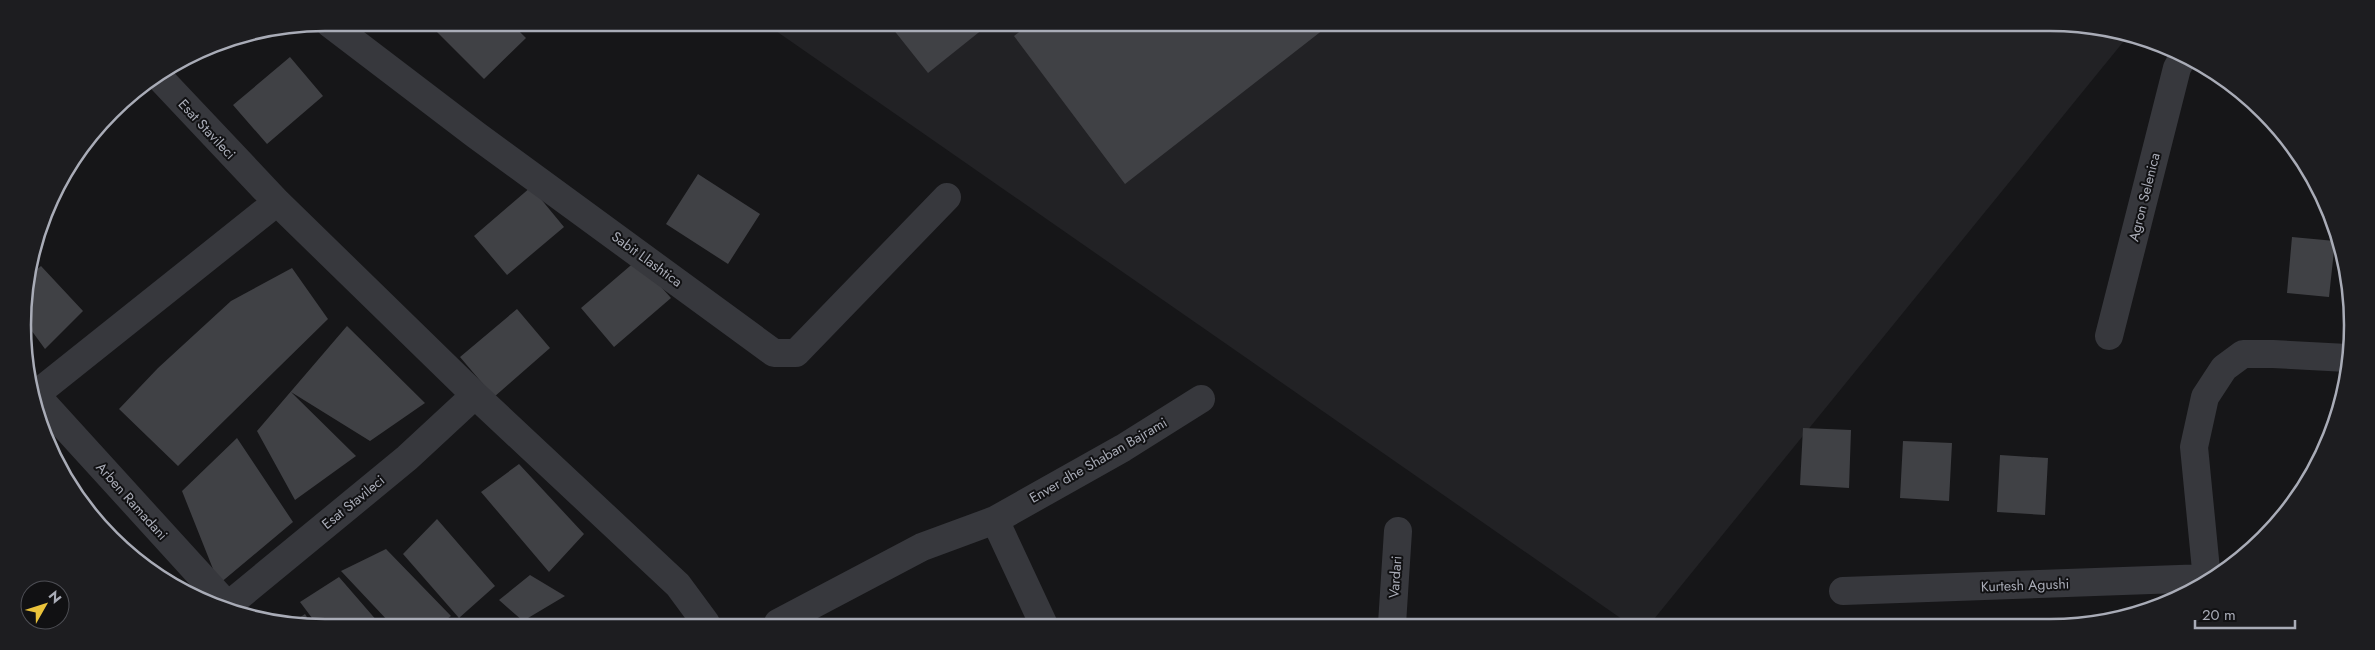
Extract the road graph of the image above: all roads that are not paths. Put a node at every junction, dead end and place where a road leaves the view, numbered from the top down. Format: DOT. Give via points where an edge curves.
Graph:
graph roads {
  1 [pos="341,31"];
  2 [pos="2180,62"];
  3 [pos="162,81"];
  4 [pos="947,197"];
  5 [pos="276,202"];
  6 [pos="2109,336"];
  7 [pos="2342,358"];
  8 [pos="39,391"];
  9 [pos="475,395"];
  10 [pos="1201,398"];
  11 [pos="41,401"];
  12 [pos="994,520"];
  13 [pos="1398,531"];
  14 [pos="2206,573"];
  15 [pos="2196,579"];
  16 [pos="1843,591"];
  17 [pos="221,599"];
  18 [pos="232,603"];
  19 [pos="704,619"];
  20 [pos="786,619"];
  21 [pos="1041,619"];
  22 [pos="1392,619"];
  1 -- 4 [label="street, Sabit Llashtica" via="476,135 774,352 796,353"];
  2 -- 6 [label="street, Agron Selenica"];
  3 -- 5 [label="street, Esat Stavileci"];
  5 -- 8 [label="street"];
  5 -- 9 [label="street, Esat Stavileci"];
  7 -- 14 [label="street, Kurtesh Agushi" via="2242,354 2224,368 2205,397 2194,447"];
  9 -- 18 [label="street, Esat Stavileci" via="407,458"];
  9 -- 19 [label="street, Esat Stavileci" via="678,585"];
  10 -- 12 [label="street, Enver dhe Shaban Bajrami" via="1123,448"];
  11 -- 17 [label="street, Arben Ramadani"];
  12 -- 20 [label="street, Enver dhe Shaban Bajrami" via="922,547"];
  12 -- 21 [label="street"];
  13 -- 22 [label="street, Vardari"];
  15 -- 16 [label="street, Kurtesh Agushi"];
}
